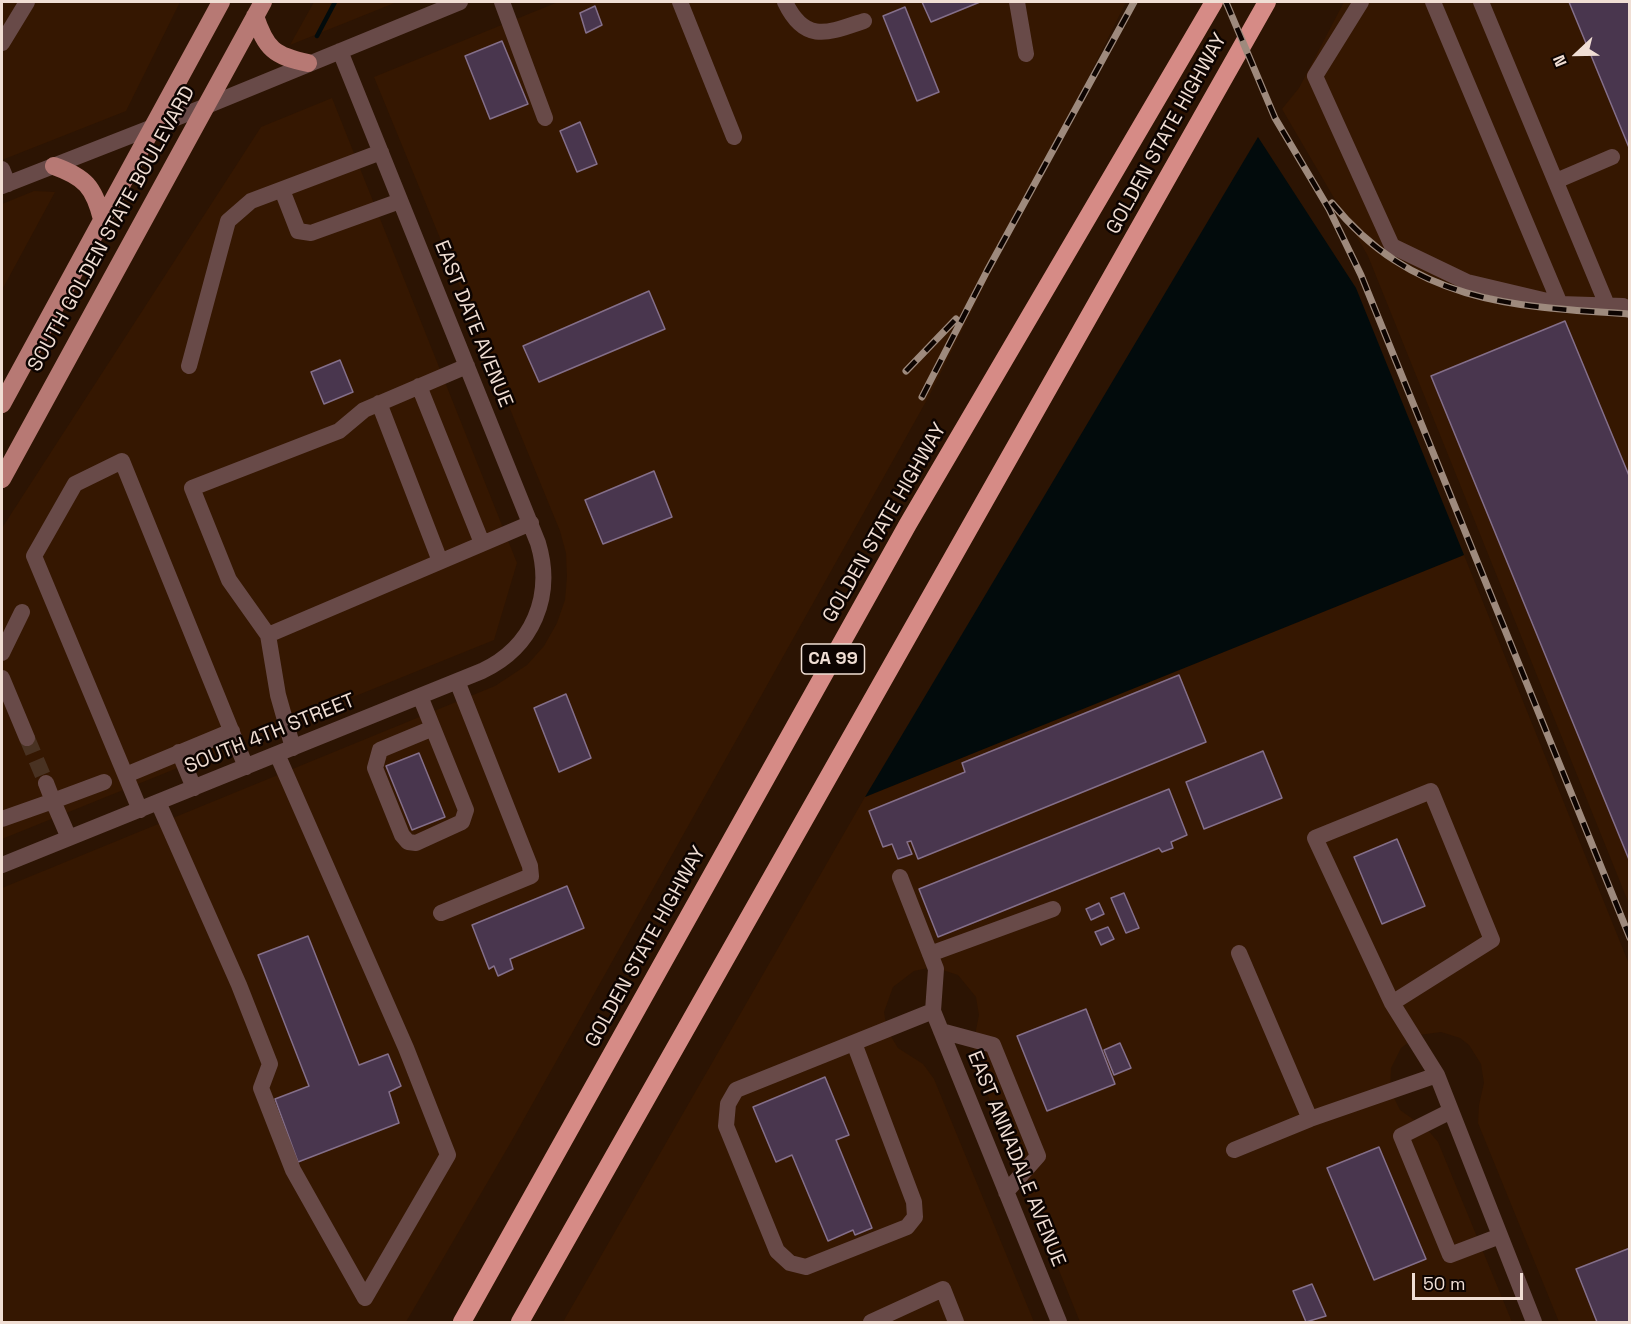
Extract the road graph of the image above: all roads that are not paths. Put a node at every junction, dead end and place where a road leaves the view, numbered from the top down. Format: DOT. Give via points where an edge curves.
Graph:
graph roads {
  1 [pos="27,2"];
  2 [pos="221,2"];
  3 [pos="460,2"];
  4 [pos="502,2"];
  5 [pos="680,2"];
  6 [pos="786,2"];
  7 [pos="1017,2"];
  8 [pos="1214,2"];
  9 [pos="1267,2"];
  10 [pos="1361,2"];
  11 [pos="1432,2"];
  12 [pos="1481,2"];
  13 [pos="259,9"];
  14 [pos="864,21"];
  15 [pos="2,44"];
  16 [pos="340,51"];
  17 [pos="1026,54"];
  18 [pos="308,63"];
  19 [pos="204,107"];
  20 [pos="545,118"];
  21 [pos="155,125"];
  22 [pos="734,137"];
  23 [pos="381,152"];
  24 [pos="1612,157"];
  25 [pos="54,166"];
  26 [pos="4,180"];
  27 [pos="1556,181"];
  28 [pos="282,190"];
  29 [pos="400,201"];
  30 [pos="102,219"];
  31 [pos="1560,304"];
  32 [pos="1622,307"];
  33 [pos="189,366"];
  34 [pos="467,366"];
  35 [pos="419,386"];
  36 [pos="379,403"];
  37 [pos="2,404"];
  38 [pos="2,479"];
  39 [pos="531,523"];
  40 [pos="482,543"];
  41 [pos="440,561"];
  42 [pos="22,612"];
  43 [pos="537,617"];
  44 [pos="268,635"];
  45 [pos="2,653"];
  46 [pos="2,678"];
  47 [pos="457,681"];
  48 [pos="420,696"];
  49 [pos="434,728"];
  50 [pos="232,731"];
  51 [pos="27,738"];
  52 [pos="285,751"];
  53 [pos="179,752"];
  54 [pos="246,766"];
  55 [pos="126,775"];
  56 [pos="104,782"];
  57 [pos="46,783"];
  58 [pos="194,788"];
  59 [pos="53,801"];
  60 [pos="158,802"];
  61 [pos="140,810"];
  62 [pos="2,819"];
  63 [pos="69,838"];
  64 [pos="2,865"];
  65 [pos="900,877"];
  66 [pos="1053,909"];
  67 [pos="441,913"];
  68 [pos="1239,953"];
  69 [pos="930,954"];
  70 [pos="1392,1003"];
  71 [pos="933,1011"];
  72 [pos="941,1031"];
  73 [pos="854,1043"];
  74 [pos="1437,1075"];
  75 [pos="1451,1111"];
  76 [pos="1310,1119"];
  77 [pos="1234,1150"];
  78 [pos="1006,1192"];
  79 [pos="1500,1236"];
  80 [pos="462,1323"];
  81 [pos="520,1323"];
  82 [pos="871,1323"];
  83 [pos="956,1323"];
  84 [pos="1059,1323"];
  85 [pos="1534,1323"];
  1 -- 15 [label="street"];
  2 -- 21 [label="main road, SOUTH GOLDEN STATE BOULEVARD"];
  3 -- 16 [label="street"];
  4 -- 20 [label="street"];
  5 -- 22 [label="street"];
  6 -- 14 [label="street" via="792,16 814,31 827,34"];
  7 -- 17 [label="street"];
  8 -- 80 [label="highway, GOLDEN STATE HIGHWAY / CA 99" via="908,524"];
  9 -- 81 [label="highway, GOLDEN STATE HIGHWAY / CA 99"];
  10 -- 31 [label="street" via="1315,76 1392,246 1467,282"];
  11 -- 31 [label="street"];
  12 -- 27 [label="street"];
  13 -- 18 [label="main road" via="261,36 276,53"];
  13 -- 19 [label="main road, SOUTH GOLDEN STATE BOULEVARD"];
  16 -- 18 [label="street"];
  16 -- 23 [label="street, EAST DATE AVENUE"];
  18 -- 19 [label="street"];
  19 -- 21 [label="street"];
  19 -- 38 [label="main road, SOUTH GOLDEN STATE BOULEVARD"];
  21 -- 25 [label="street"];
  21 -- 30 [label="main road, SOUTH GOLDEN STATE BOULEVARD"];
  23 -- 28 [label="street"];
  23 -- 29 [label="street, EAST DATE AVENUE"];
  24 -- 27 [label="street"];
  25 -- 26 [label="street"];
  25 -- 30 [label="main road" via="84,180 98,202"];
  27 -- 32 [label="street"];
  28 -- 29 [label="street" via="298,231 312,233"];
  28 -- 33 [label="street" via="251,201 228,221"];
  29 -- 34 [label="street, EAST DATE AVENUE"];
  30 -- 37 [label="main road, SOUTH GOLDEN STATE BOULEVARD"];
  31 -- 32 [label="street"];
  34 -- 35 [label="street"];
  34 -- 39 [label="street, EAST DATE AVENUE"];
  35 -- 36 [label="street"];
  35 -- 40 [label="street"];
  36 -- 41 [label="street"];
  36 -- 44 [label="street" via="339,431 192,488 229,580"];
  39 -- 40 [label="street"];
  39 -- 43 [label="street, EAST DATE AVENUE" via="544,570"];
  40 -- 41 [label="street"];
  41 -- 44 [label="street"];
  42 -- 45 [label="street"];
  43 -- 47 [label="street, SOUTH 4TH STREET" via="507,656"];
  44 -- 52 [label="street"];
  46 -- 51 [label="street"];
  47 -- 48 [label="street, SOUTH 4TH STREET"];
  47 -- 67 [label="street" via="531,876"];
  48 -- 49 [label="street"];
  48 -- 52 [label="street, SOUTH 4TH STREET"];
  49 -- 49 [label="street" via="466,810 462,822 416,843 408,842 375,768 376,760 380,750"];
  50 -- 53 [label="street"];
  50 -- 54 [label="street"];
  50 -- 55 [label="street" via="122,461 75,484 34,556"];
  52 -- 54 [label="street, SOUTH 4TH STREET"];
  52 -- 60 [label="street" via="448,1155 365,1298 293,1170 261,1088 270,1064"];
  53 -- 55 [label="street"];
  53 -- 58 [label="street"];
  54 -- 58 [label="street, SOUTH 4TH STREET"];
  55 -- 61 [label="street"];
  56 -- 59 [label="street"];
  57 -- 59 [label="street"];
  58 -- 60 [label="street, SOUTH 4TH STREET"];
  59 -- 62 [label="street"];
  59 -- 63 [label="street"];
  60 -- 61 [label="street, SOUTH 4TH STREET"];
  61 -- 63 [label="street, SOUTH 4TH STREET"];
  63 -- 64 [label="street, SOUTH 4TH STREET"];
  65 -- 69 [label="street"];
  66 -- 69 [label="street"];
  68 -- 76 [label="street"];
  69 -- 71 [label="street" via="936,969"];
  70 -- 70 [label="street" via="1316,838 1431,790 1492,940"];
  70 -- 74 [label="street"];
  71 -- 72 [label="street, EAST ANNADALE AVENUE"];
  71 -- 73 [label="street"];
  72 -- 78 [label="street, EAST ANNADALE AVENUE"];
  72 -- 78 [label="street" via="993,1045 1038,1156"];
  73 -- 73 [label="street" via="736,1090 728,1104 726,1126 777,1251 790,1263 806,1267 907,1227 915,1217 914,1202"];
  74 -- 75 [label="street"];
  74 -- 76 [label="street"];
  75 -- 79 [label="street"];
  75 -- 79 [label="street" via="1401,1136 1450,1255"];
  76 -- 77 [label="street"];
  78 -- 84 [label="street, EAST ANNADALE AVENUE"];
  79 -- 85 [label="street"];
  82 -- 83 [label="street" via="943,1289"];
}
